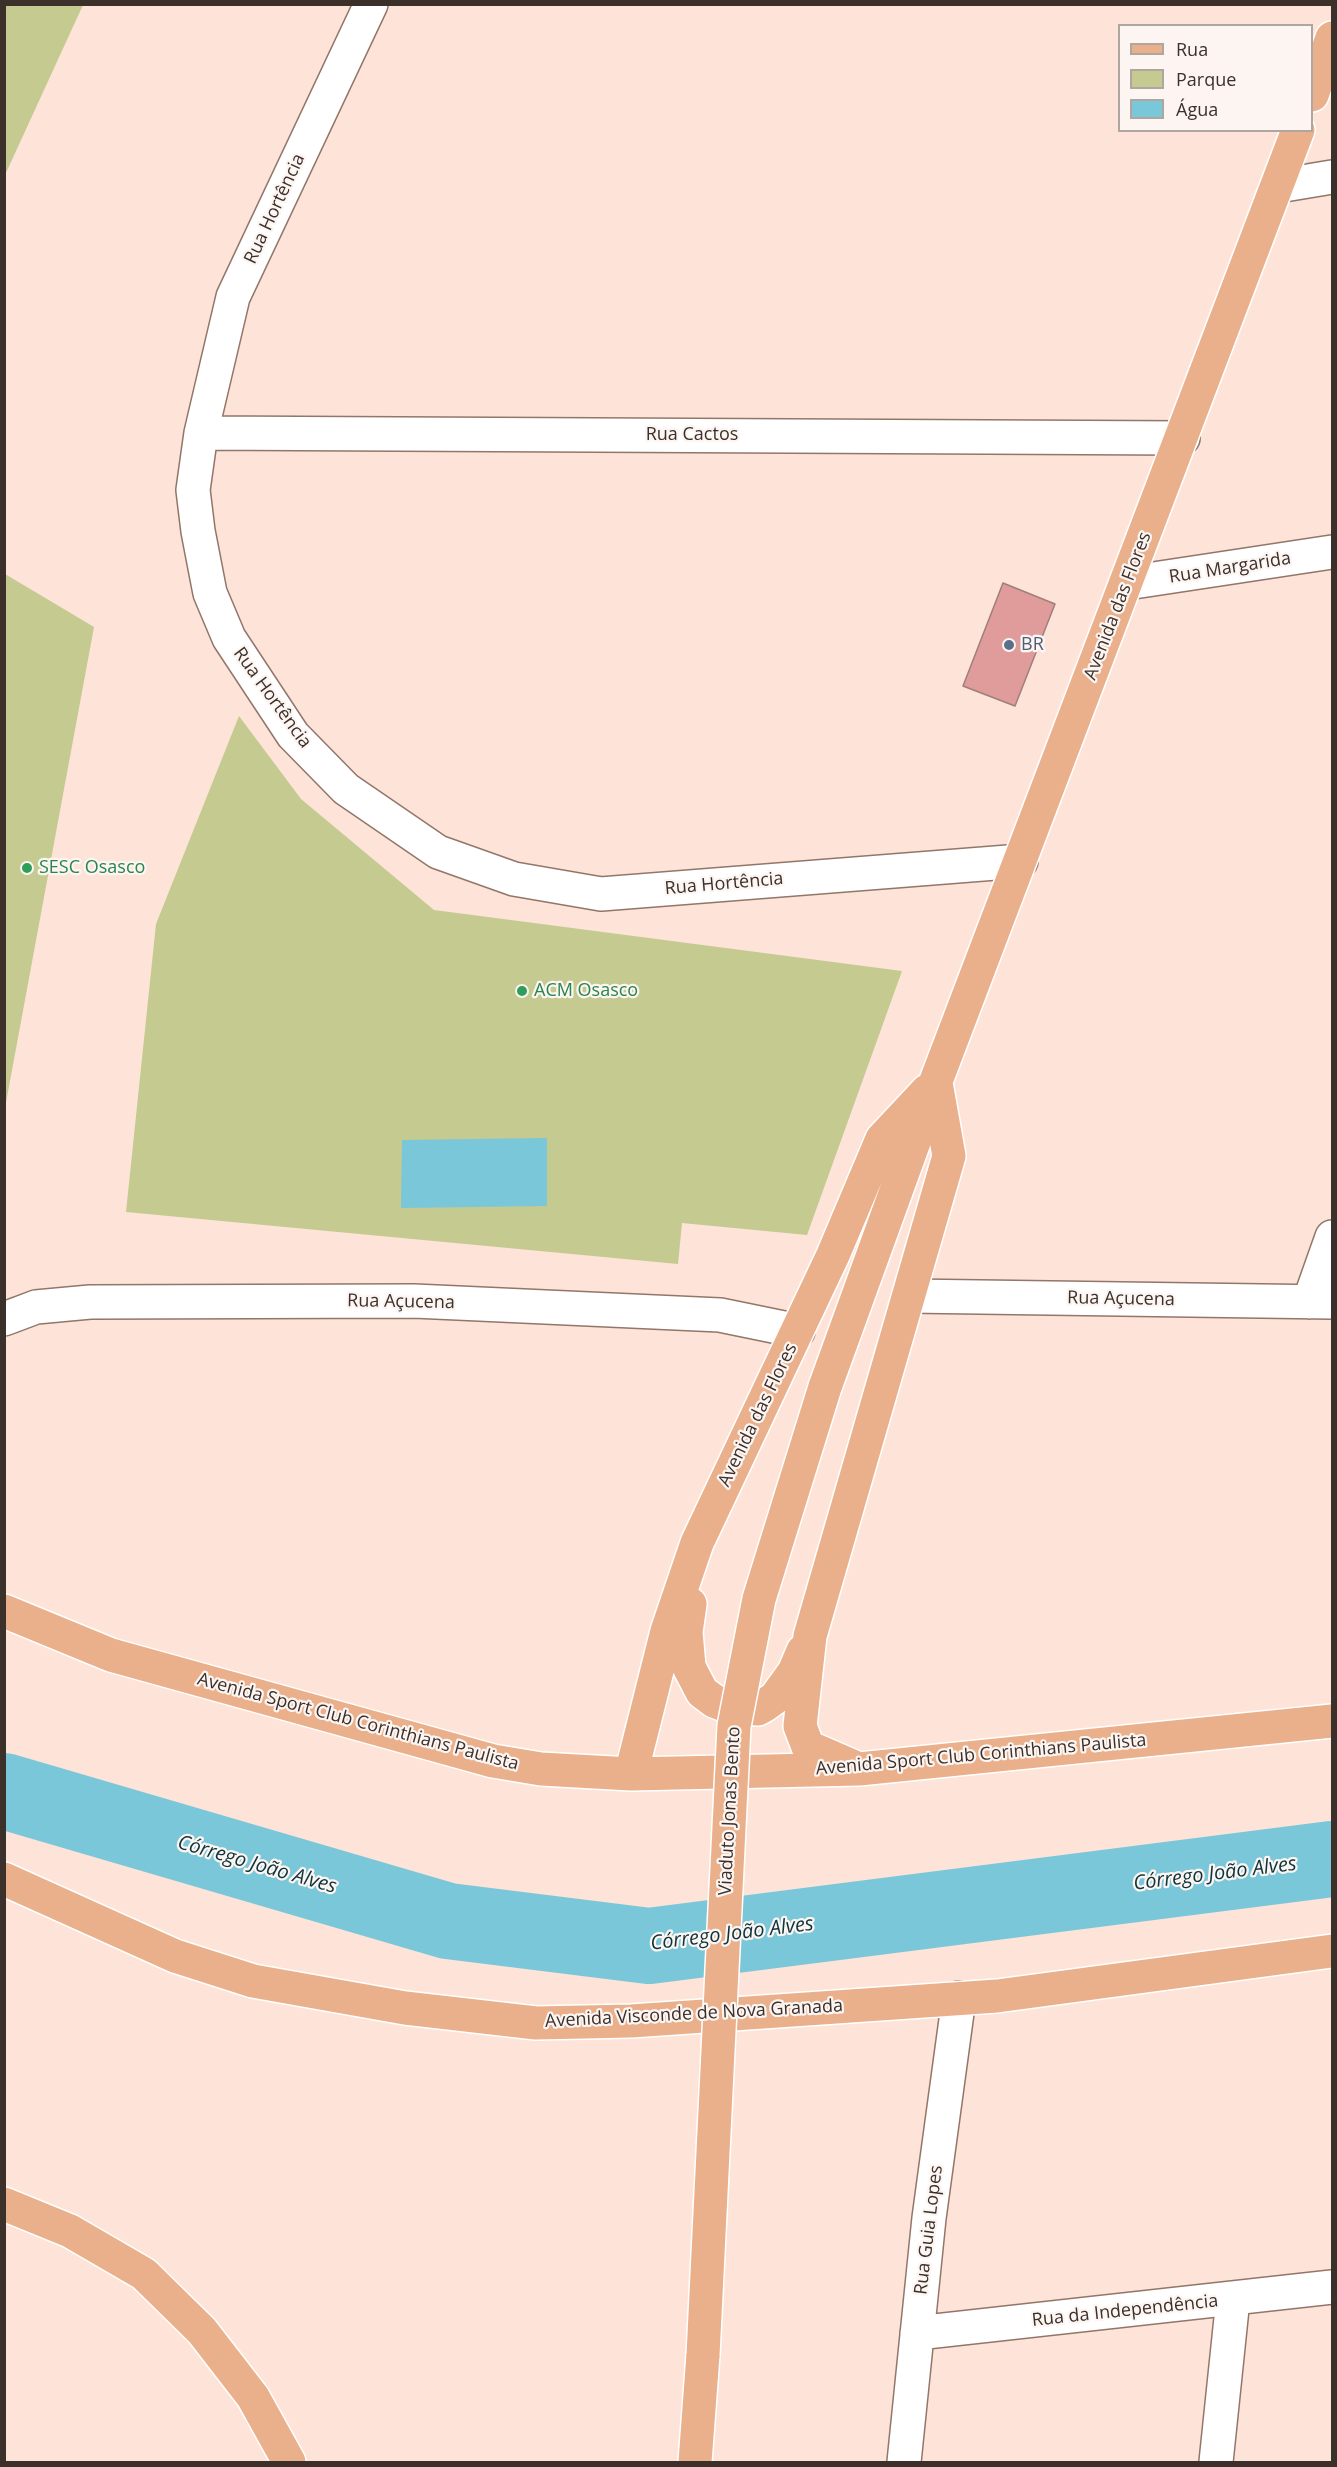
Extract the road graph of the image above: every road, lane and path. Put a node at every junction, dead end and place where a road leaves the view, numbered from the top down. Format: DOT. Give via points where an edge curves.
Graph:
graph roads {
  1 [pos="370,4"];
  2 [pos="1332,38"];
  3 [pos="1313,90"];
  4 [pos="1297,132"];
  5 [pos="1332,177"];
  6 [pos="1278,186"];
  7 [pos="201,433"];
  8 [pos="1183,438"];
  9 [pos="1332,552"];
  10 [pos="1127,583"];
  11 [pos="1021,861"];
  12 [pos="936,1081"];
  13 [pos="1332,1237"];
  14 [pos="909,1296"];
  15 [pos="1321,1302"];
  16 [pos="4,1319"];
  17 [pos="798,1331"];
  18 [pos="825,1387"];
  19 [pos="697,1542"];
  20 [pos="4,1611"];
  21 [pos="810,1636"];
  22 [pos="1332,1721"];
  23 [pos="859,1769"];
  24 [pos="631,1774"];
  25 [pos="4,1879"];
  26 [pos="1332,1951"];
  27 [pos="959,1998"];
  28 [pos="4,2205"];
  29 [pos="1332,2287"];
  30 [pos="1233,2299"];
  31 [pos="917,2333"];
  32 [pos="290,2463"];
  33 [pos="694,2463"];
  34 [pos="904,2463"];
  35 [pos="1216,2463"];
  1 -- 7 [label="street, Rua Hortência" via="233,297"];
  2 -- 3 [label="main road"];
  4 -- 6 [label="main road, Avenida das Flores"];
  5 -- 6 [label="street"];
  6 -- 8 [label="main road, Avenida das Flores"];
  7 -- 8 [label="street, Rua Cactos"];
  7 -- 11 [label="street, Rua Hortência" via="194,490 198,531 210,593 229,638 293,735 346,789 438,852 514,879 601,894"];
  8 -- 10 [label="main road, Avenida das Flores"];
  9 -- 10 [label="street, Rua Margarida"];
  10 -- 11 [label="main road, Avenida das Flores"];
  11 -- 12 [label="main road, Avenida das Flores"];
  12 -- 14 [label="main road" via="949,1156"];
  12 -- 17 [label="main road, Avenida das Flores" via="882,1139"];
  12 -- 18 [label="main road, Avenida das Flores"];
  13 -- 15 [label="street"];
  14 -- 15 [label="street, Rua Açucena"];
  14 -- 21 [label="main road"];
  16 -- 17 [label="street, Rua Açucena" via="36,1307 90,1302 414,1301 720,1316"];
  17 -- 19 [label="main road, Avenida das Flores"];
  18 -- 33 [label="main road, Viaduto Jonas Bento, bridge" via="759,1599 734,1726 703,2355"];
  19 -- 21 [label="main road" via="686,1632 688,1668 702,1692 727,1706 758,1709 776,1697 794,1672"];
  19 -- 24 [label="main road, Avenida das Flores" via="667,1631"];
  20 -- 24 [label="main road, Avenida Sport Club Corinthians Paulista" via="111,1655 493,1761 541,1770"];
  21 -- 23 [label="main road" via="800,1726 808,1747"];
  22 -- 23 [label="main road, Avenida Sport Club Corinthians Paulista"];
  23 -- 24 [label="main road, Avenida Sport Club Corinthians Paulista"];
  25 -- 27 [label="main road, Avenida Visconde de Nova Granada" via="175,1956 254,1981 405,2008 536,2023 631,2021"];
  26 -- 27 [label="main road, Avenida Visconde de Nova Granada"];
  27 -- 31 [label="street, Rua Guia Lopes"];
  28 -- 32 [label="main road" via="70,2231 144,2274 202,2331 253,2397"];
  29 -- 30 [label="street, Rua da Independência"];
  30 -- 31 [label="street, Rua da Independência"];
  30 -- 35 [label="street"];
  31 -- 34 [label="street, Rua Guia Lopes"];
}
